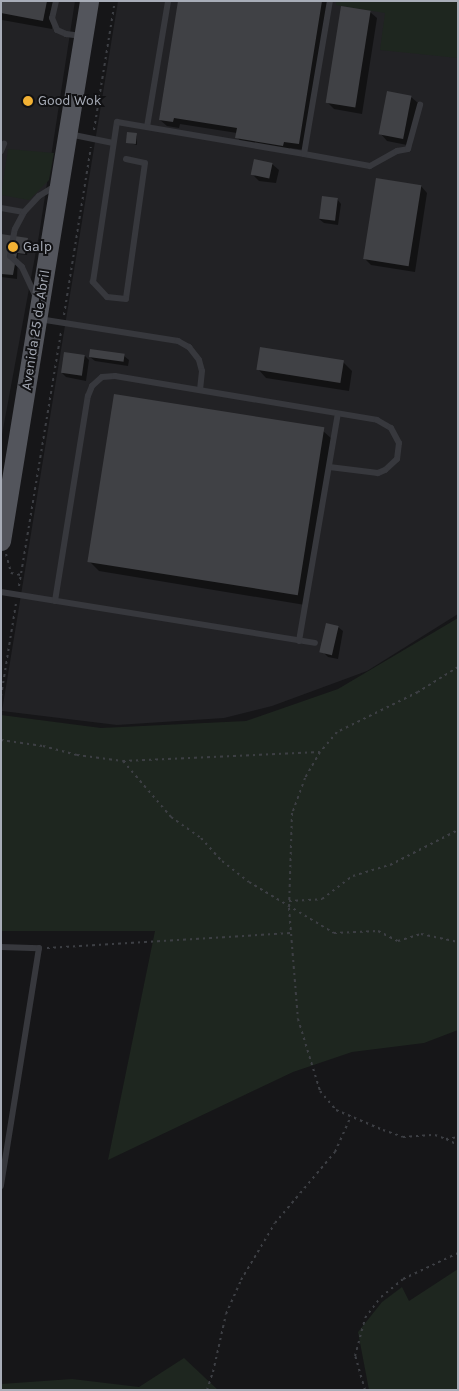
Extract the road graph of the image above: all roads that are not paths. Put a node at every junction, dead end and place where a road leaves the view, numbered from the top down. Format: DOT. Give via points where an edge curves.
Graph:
graph roads {
  1 [pos="56,1"];
  2 [pos="89,1"];
  3 [pos="168,1"];
  4 [pos="330,1"];
  5 [pos="83,36"];
  6 [pos="420,105"];
  7 [pos="147,127"];
  8 [pos="68,134"];
  9 [pos="113,143"];
  10 [pos="304,154"];
  11 [pos="126,159"];
  12 [pos="60,182"];
  13 [pos="1,208"];
  14 [pos="24,212"];
  15 [pos="1,255"];
  16 [pos="10,256"];
  17 [pos="39,313"];
  18 [pos="200,390"];
  19 [pos="338,414"];
  20 [pos="329,467"];
  21 [pos="4,544"];
  22 [pos="1,592"];
  23 [pos="55,601"];
  24 [pos="299,641"];
  25 [pos="315,644"];
  26 [pos="1,947"];
  27 [pos="1,1186"];
  1 -- 5 [label="lane" via="52,18 57,30"];
  2 -- 5 [label="main road, Avenida 25 de Abril"];
  3 -- 7 [label="lane"];
  4 -- 10 [label="lane"];
  5 -- 8 [label="main road, Avenida 25 de Abril"];
  6 -- 10 [label="lane" via="408,149 370,166"];
  7 -- 9 [label="lane" via="117,122"];
  7 -- 10 [label="lane"];
  8 -- 9 [label="lane"];
  8 -- 12 [label="main road, Avenida 25 de Abril"];
  9 -- 11 [label="lane" via="93,282 107,296 126,299 145,163"];
  12 -- 14 [label="lane" via="39,196"];
  12 -- 17 [label="main road, Avenida 25 de Abril"];
  13 -- 14 [label="lane"];
  14 -- 16 [label="lane" via="15,229"];
  15 -- 16 [label="lane"];
  16 -- 17 [label="lane" via="22,267"];
  17 -- 18 [label="lane" via="63,323 178,341 189,347 199,360 202,371"];
  17 -- 21 [label="main road, Avenida 25 de Abril"];
  18 -- 19 [label="lane"];
  18 -- 23 [label="lane" via="111,376 102,377 92,386"];
  19 -- 20 [label="lane"];
  19 -- 20 [label="lane" via="384,423 396,435 399,451 392,465 378,473"];
  20 -- 24 [label="lane"];
  22 -- 23 [label="lane"];
  23 -- 24 [label="lane"];
  24 -- 25 [label="lane"];
  26 -- 27 [label="lane" via="39,948"];
}
